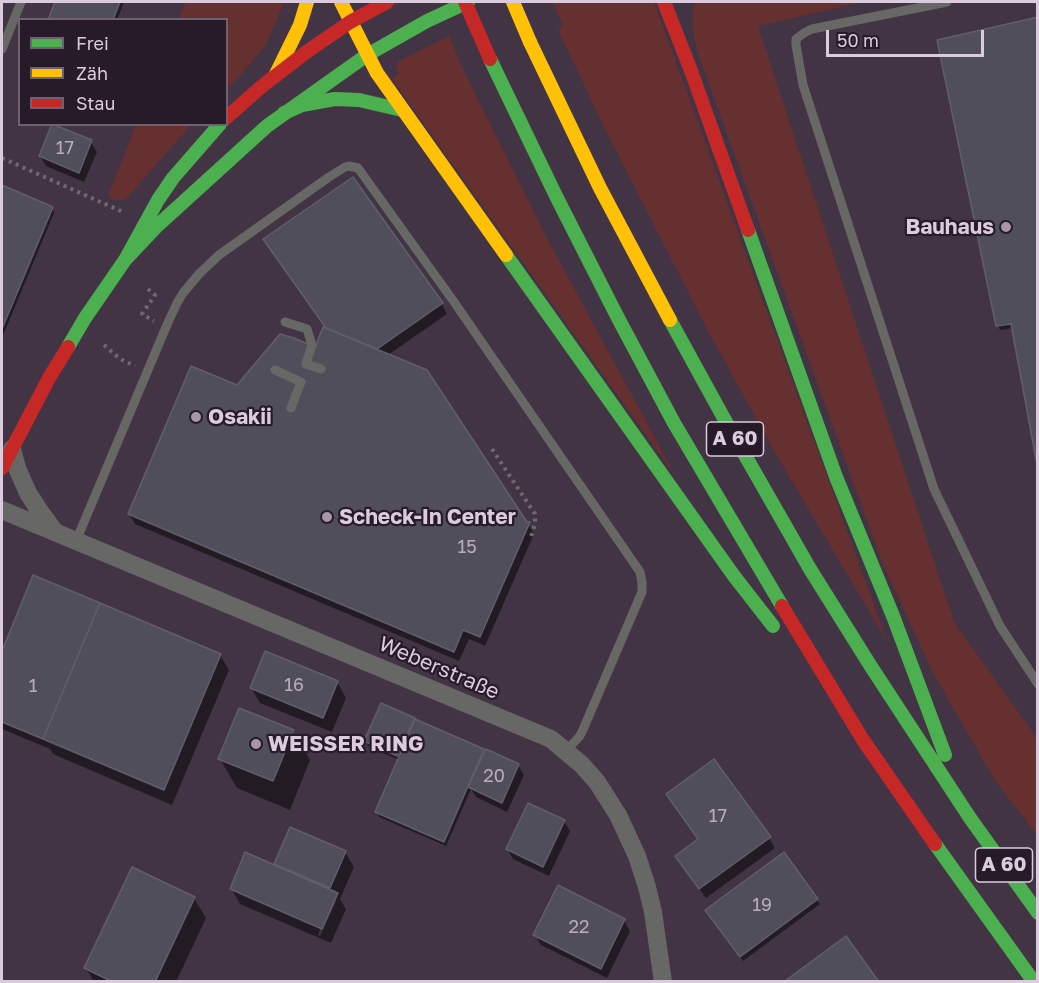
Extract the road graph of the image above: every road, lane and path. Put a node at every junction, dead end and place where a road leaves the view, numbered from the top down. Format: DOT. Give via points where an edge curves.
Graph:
graph roads {
  1 [pos="21,2"];
  2 [pos="307,2"];
  3 [pos="341,2"];
  4 [pos="387,2"];
  5 [pos="466,2"];
  6 [pos="513,2"];
  7 [pos="664,2"];
  8 [pos="946,2"];
  9 [pos="682,13"];
  10 [pos="350,22"];
  11 [pos="2,49"];
  12 [pos="367,55"];
  13 [pos="690,68"];
  14 [pos="274,76"];
  15 [pos="402,110"];
  16 [pos="284,113"];
  17 [pos="228,116"];
  18 [pos="218,126"];
  19 [pos="2,158"];
  20 [pos="123,212"];
  21 [pos="125,260"];
  22 [pos="148,289"];
  23 [pos="285,322"];
  24 [pos="166,327"];
  25 [pos="104,345"];
  26 [pos="321,369"];
  27 [pos="275,370"];
  28 [pos="146,372"];
  29 [pos="291,408"];
  30 [pos="12,449"];
  31 [pos="492,449"];
  32 [pos="2,468"];
  33 [pos="2,510"];
  34 [pos="55,532"];
  35 [pos="530,540"];
  36 [pos="76,541"];
  37 [pos="784,640"];
  38 [pos="798,658"];
  39 [pos="1038,684"];
  40 [pos="863,740"];
  41 [pos="566,751"];
  42 [pos="970,818"];
  43 [pos="1038,913"];
  44 [pos="663,981"];
  45 [pos="1034,981"];
  1 -- 11 [label="lane"];
  2 -- 14 [label="main road" via="300,26"];
  3 -- 10 [label="main road"];
  4 -- 10 [label="main road"];
  5 -- 12 [label="main road"];
  5 -- 40 [label="main road, A 60, bridge" via="557,198 674,423"];
  6 -- 42 [label="main road, A 60, bridge" via="600,188 726,422 816,579"];
  7 -- 13 [label="main road"];
  8 -- 39 [label="lane" via="812,29 796,39 796,45 803,85 934,489 1000,626"];
  9 -- 13 [label="main road"];
  10 -- 12 [label="main road"];
  10 -- 14 [label="main road"];
  12 -- 15 [label="main road"];
  12 -- 16 [label="main road"];
  13 -- 42 [label="main road" via="836,477"];
  14 -- 17 [label="main road"];
  15 -- 16 [label="main road" via="335,99"];
  15 -- 37 [label="main road" via="734,576"];
  16 -- 21 [label="main road" via="215,172"];
  18 -- 21 [label="main road" via="173,178"];
  19 -- 20 [label="path"];
  21 -- 30 [label="main road" via="49,378"];
  22 -- 24 [label="path" via="155,295 142,314"];
  23 -- 26 [label="lane" via="308,329 312,345 306,364"];
  24 -- 28 [label="lane"];
  24 -- 41 [label="lane" via="183,293 219,255 329,177 345,167 358,168 640,572 642,592 582,732"];
  25 -- 28 [label="path" via="120,359"];
  27 -- 29 [label="lane" via="301,382"];
  28 -- 36 [label="lane"];
  30 -- 32 [label="main road"];
  30 -- 34 [label="street" via="28,493"];
  31 -- 35 [label="path" via="535,514"];
  33 -- 34 [label="street, Weberstraße"];
  34 -- 36 [label="street, Weberstraße"];
  36 -- 41 [label="street, Weberstraße" via="551,739"];
  38 -- 40 [label="main road"];
  40 -- 45 [label="main road, A 60"];
  41 -- 44 [label="street, Weberstraße" via="597,782 637,856 653,912"];
  42 -- 43 [label="main road, A 60"];
}
